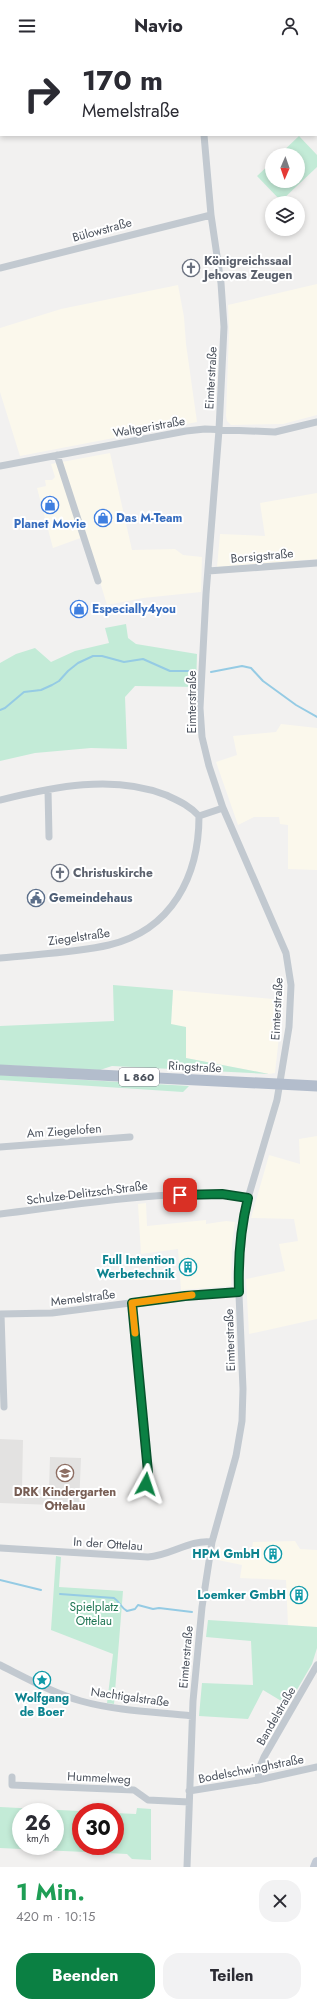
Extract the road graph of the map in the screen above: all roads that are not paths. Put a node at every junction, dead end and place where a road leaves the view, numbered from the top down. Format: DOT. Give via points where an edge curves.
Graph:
graph roads {
  1 [pos="204,136"];
  2 [pos="211,215"];
  3 [pos="0,268"];
  4 [pos="317,422"];
  5 [pos="219,430"];
  6 [pos="57,455"];
  7 [pos="0,466"];
  8 [pos="317,562"];
  9 [pos="208,570"];
  10 [pos="98,581"];
  11 [pos="48,790"];
  12 [pos="0,800"];
  13 [pos="223,808"];
  14 [pos="199,816"];
  15 [pos="49,837"];
  16 [pos="0,958"];
  17 [pos="0,1070"];
  18 [pos="317,1086"];
  19 [pos="130,1137"];
  20 [pos="0,1147"];
  21 [pos="248,1198"];
  22 [pos="0,1214"];
  23 [pos="239,1292"];
  24 [pos="132,1303"];
  25 [pos="1,1314"];
  26 [pos="4,1407"];
  27 [pos="146,1484"];
  28 [pos="212,1542"];
  29 [pos="0,1548"];
  30 [pos="317,1664"];
  31 [pos="0,1665"];
  32 [pos="192,1716"];
  33 [pos="317,1767"];
  34 [pos="12,1777"];
  35 [pos="258,1780"];
  36 [pos="189,1791"];
  37 [pos="189,1802"];
  38 [pos="317,1862"];
  39 [pos="187,1867"];
  40 [pos="315,1867"];
  1 -- 2 [label="street, Eimterstraße"];
  2 -- 3 [label="street, Bülowstraße"];
  2 -- 5 [label="street, Eimterstraße" via="224,307"];
  4 -- 5 [label="street, Waltgeristraße" via="275,432"];
  5 -- 6 [label="street, Waltgeristraße" via="186,431"];
  5 -- 9 [label="street, Eimterstraße"];
  6 -- 7 [label="street, Waltgeristraße"];
  6 -- 10 [label="street"];
  8 -- 9 [label="street, Borsigstraße"];
  9 -- 13 [label="street, Eimterstraße" via="201,727 209,766"];
  11 -- 12 [label="street"];
  11 -- 14 [label="street" via="89,784 128,784 180,801"];
  11 -- 15 [label="street"];
  13 -- 14 [label="street"];
  13 -- 21 [label="street, Eimterstraße" via="286,953 291,975 289,1027 279,1086 271,1124"];
  14 -- 16 [label="street, Ziegelstraße" via="192,871 174,903 156,921 134,935 110,945"];
  17 -- 18 [label="main road, Ringstraße / L 860"];
  19 -- 20 [label="street, Am Ziegelofen"];
  21 -- 22 [label="street, Schulze-Delitzsch-Straße" via="194,1194 133,1197"];
  21 -- 23 [label="street, Eimterstraße" via="239,1246"];
  23 -- 24 [label="street, Memelstraße"];
  23 -- 28 [label="street, Eimterstraße" via="242,1421 236,1456"];
  24 -- 25 [label="street, Memelstraße" via="58,1312"];
  24 -- 27 [label="street" via="148,1472"];
  25 -- 26 [label="street"];
  28 -- 29 [label="street, In der Ottelau" via="198,1542 162,1555 148,1557"];
  28 -- 32 [label="street, Eimterstraße" via="199,1631"];
  30 -- 35 [label="street, Bandelstraße" via="264,1757"];
  31 -- 32 [label="street, Nachtigalstraße" via="80,1701"];
  32 -- 36 [label="street, Eimterstraße"];
  33 -- 35 [label="street, Bodelschwinghstraße"];
  34 -- 37 [label="street, Hummelweg" via="12,1785 134,1790 148,1800"];
  35 -- 36 [label="street, Bodelschwinghstraße"];
  36 -- 37 [label="street, Eimterstraße"];
  37 -- 39 [label="street, Eimterstraße"];
  38 -- 40 [label="main road"];
}
